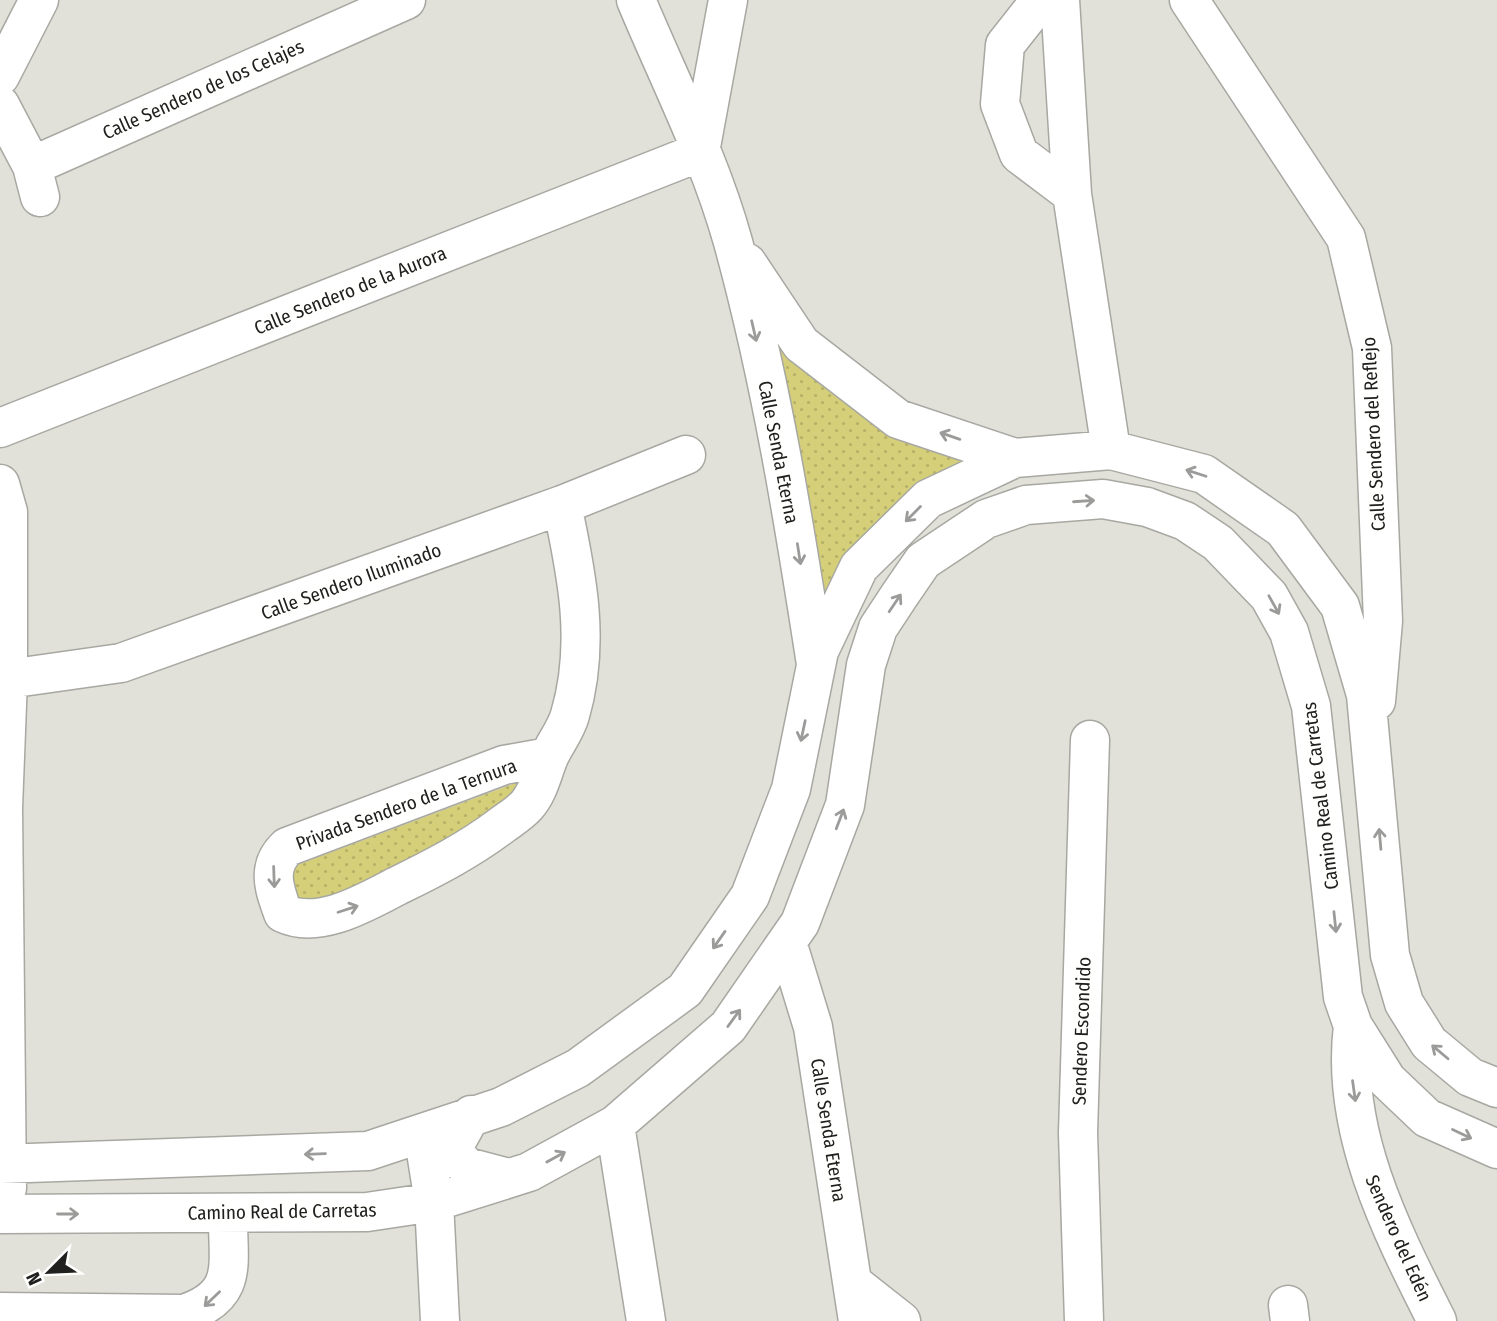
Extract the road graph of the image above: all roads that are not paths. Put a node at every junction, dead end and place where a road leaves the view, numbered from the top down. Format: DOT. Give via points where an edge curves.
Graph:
graph roads {
  1 [pos="39,0"];
  2 [pos="636,0"];
  3 [pos="729,0"];
  4 [pos="1047,0"];
  5 [pos="1060,0"];
  6 [pos="1189,0"];
  7 [pos="383,4"];
  8 [pos="0,76"];
  9 [pos="0,105"];
  10 [pos="700,152"];
  11 [pos="1072,194"];
  12 [pos="732,241"];
  13 [pos="0,428"];
  14 [pos="1111,450"];
  15 [pos="686,455"];
  16 [pos="1015,458"];
  17 [pos="0,484"];
  18 [pos="562,505"];
  19 [pos="817,664"];
  20 [pos="8,679"];
  21 [pos="1090,740"];
  22 [pos="1372,749"];
  23 [pos="549,757"];
  24 [pos="1,808"];
  25 [pos="787,942"];
  26 [pos="1353,1026"];
  27 [pos="2,1058"];
  28 [pos="1497,1088"];
  29 [pos="471,1115"];
  30 [pos="1427,1118"];
  31 [pos="615,1125"];
  32 [pos="423,1133"];
  33 [pos="1497,1149"];
  34 [pos="368,1151"];
  35 [pos="1363,1155"];
  36 [pos="3,1164"];
  37 [pos="508,1178"];
  38 [pos="434,1202"];
  39 [pos="367,1212"];
  40 [pos="228,1213"];
  41 [pos="4,1214"];
  42 [pos="856,1303"];
  43 [pos="0,1312"];
  44 [pos="440,1321"];
  45 [pos="646,1321"];
  46 [pos="901,1321"];
  47 [pos="1084,1321"];
  48 [pos="1437,1321"];
  1 -- 8 [label="street"];
  2 -- 10 [label="street, Calle Senda Eterna"];
  3 -- 10 [label="street"];
  4 -- 11 [label="street" via="1035,7 1005,45 1000,104 1018,154"];
  5 -- 11 [label="street"];
  6 -- 22 [label="street, Calle Sendero del Reflejo" via="1346,238 1372,348 1383,621"];
  7 -- 9 [label="street, Calle Sendero de los Celajes" via="36,182"];
  10 -- 12 [label="street, Calle Senda Eterna"];
  10 -- 13 [label="street, Calle Sendero de la Aurora"];
  11 -- 14 [label="street"];
  16 -- 12 [label="street, Calle Senda Eterna, one-way" via="898,419 801,344"];
  12 -- 19 [label="street, Calle Senda Eterna, one-way" via="786,467"];
  14 -- 16 [label="street"];
  22 -- 14 [label="street, one-way" via="1366,695 1340,606 1283,529 1204,474"];
  15 -- 18 [label="street, Calle Sendero Iluminado"];
  16 -- 19 [label="street, one-way" via="928,499 859,567"];
  17 -- 20 [label="street" via="8,512"];
  18 -- 20 [label="street, Calle Sendero Iluminado" via="121,663"];
  18 -- 23 [label="street, Privada Sendero de la Ternura" via="576,566 582,638 570,717"];
  19 -- 29 [label="street, one-way" via="791,789 750,896 685,990 578,1068 501,1107"];
  20 -- 24 [label="street"];
  21 -- 47 [label="street, Sendero Escondido" via="1078,1133"];
  28 -- 22 [label="street, one-way" via="1470,1077 1430,1043 1404,1003 1390,955"];
  23 -- 23 [label="street, Privada Sendero de la Ternura, one-way" via="504,765 287,847 272,870 282,913 310,920 349,908 467,851 526,806"];
  24 -- 27 [label="street"];
  25 -- 26 [label="street, Camino Real de Carretas, one-way" via="800,923 845,805 866,665 878,628 923,561 986,519 1026,505 1103,499 1147,507 1218,542 1269,596 1289,632 1311,706 1343,997"];
  31 -- 25 [label="street, Camino Real de Carretas, one-way" via="729,1027"];
  25 -- 42 [label="street, Calle Senda Eterna" via="813,1027"];
  26 -- 30 [label="street, Camino Real de Carretas" via="1387,1080"];
  26 -- 35 [label="street, Sendero del Edén, one-way" via="1349,1057"];
  27 -- 36 [label="street"];
  29 -- 32 [label="street"];
  29 -- 37 [label="street" via="455,1144 457,1157 467,1167"];
  30 -- 33 [label="street, Camino Real de Carretas, one-way"];
  30 -- 35 [label="street, Sendero del Edén" via="1395,1118 1368,1136"];
  37 -- 31 [label="street, Camino Real de Carretas, one-way" via="529,1172"];
  31 -- 45 [label="street"];
  32 -- 34 [label="street"];
  32 -- 38 [label="street"];
  34 -- 36 [label="street, one-way"];
  34 -- 39 [label="street" via="404,1165 408,1181"];
  35 -- 48 [label="street, Sendero del Edén"];
  36 -- 41 [label="street"];
  37 -- 38 [label="street, Camino Real de Carretas"];
  38 -- 39 [label="street, Camino Real de Carretas"];
  38 -- 44 [label="street"];
  39 -- 40 [label="street, Camino Real de Carretas"];
  41 -- 40 [label="street, Camino Real de Carretas, one-way"];
  40 -- 43 [label="street, one-way" via="227,1282 209,1306 184,1314"];
  42 -- 46 [label="street"];
}
